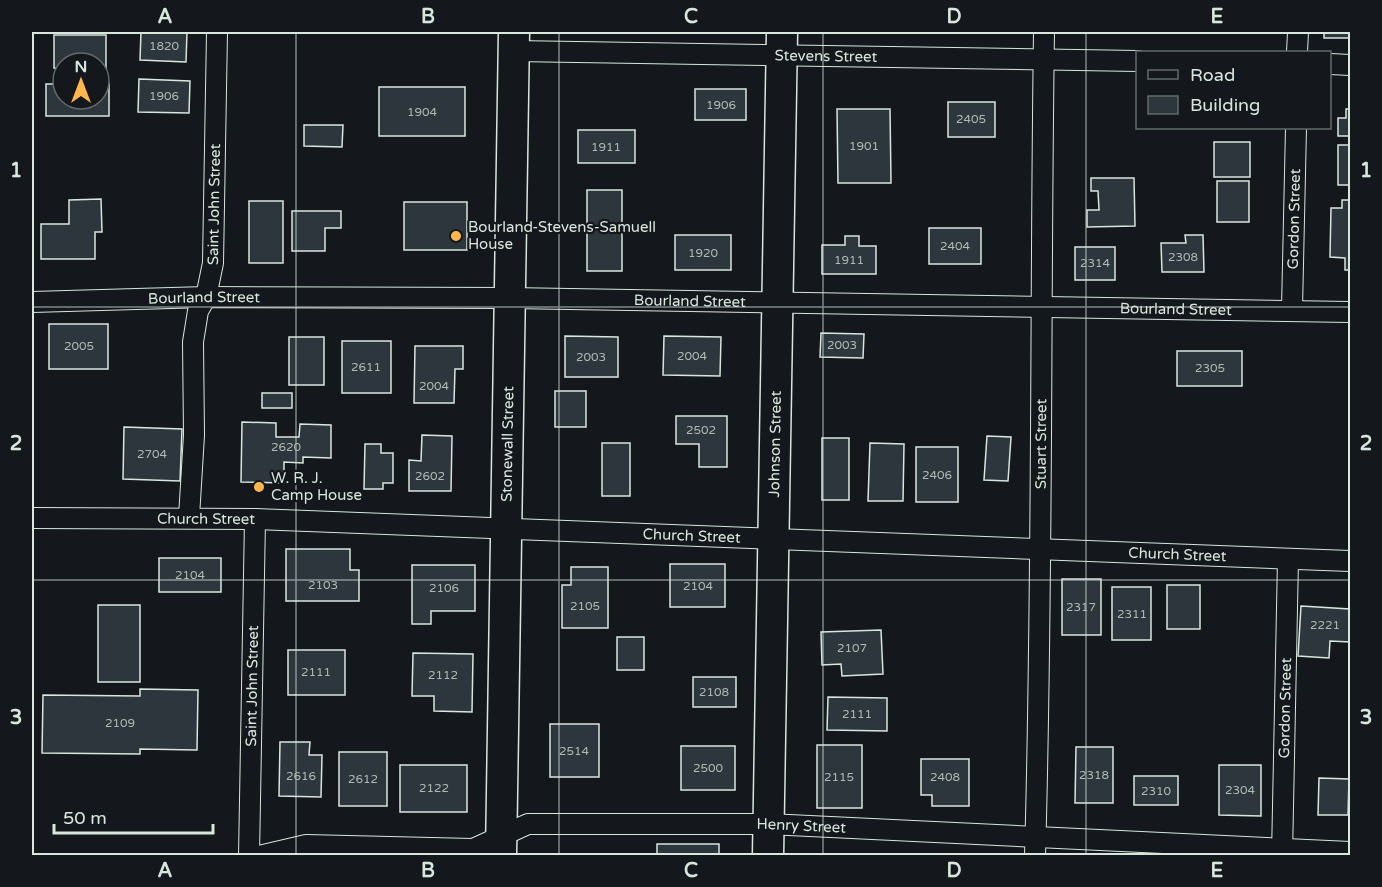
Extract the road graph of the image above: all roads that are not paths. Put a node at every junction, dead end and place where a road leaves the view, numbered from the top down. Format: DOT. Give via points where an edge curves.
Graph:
graph roads {
  1 [pos="217,32"];
  2 [pos="1044,32"];
  3 [pos="1298,32"];
  4 [pos="514,41"];
  5 [pos="782,43"];
  6 [pos="1297,51"];
  7 [pos="1044,60"];
  8 [pos="1136,61"];
  9 [pos="1331,64"];
  10 [pos="1350,65"];
  11 [pos="1296,129"];
  12 [pos="206,297"];
  13 [pos="510,298"];
  14 [pos="32,302"];
  15 [pos="777,302"];
  16 [pos="1040,305"];
  17 [pos="1292,309"];
  18 [pos="1350,312"];
  19 [pos="189,517"];
  20 [pos="32,518"];
  21 [pos="255,519"];
  22 [pos="507,528"];
  23 [pos="772,539"];
  24 [pos="1042,551"];
  25 [pos="1288,559"];
  26 [pos="1350,561"];
  27 [pos="768,824"];
  28 [pos="501,847"];
  29 [pos="1035,847"];
  30 [pos="1282,852"];
  31 [pos="1350,852"];
  32 [pos="249,855"];
  33 [pos="259,855"];
  34 [pos="768,855"];
  1 -- 12 [label="street, Saint John Street" via="213,263"];
  2 -- 7 [label="street, Stuart Street"];
  3 -- 6 [label="street"];
  4 -- 5 [label="street, Stevens Street"];
  4 -- 13 [label="main road, Stonewall Street"];
  5 -- 7 [label="street, Stevens Street"];
  5 -- 15 [label="main road, Johnson Street"];
  7 -- 8 [label="street, Stevens Street"];
  7 -- 16 [label="street, Stuart Street"];
  9 -- 10 [label="street"];
  11 -- 17 [label="street, Gordon Street"];
  12 -- 13 [label="street, Bourland Street"];
  12 -- 14 [label="street, Bourland Street"];
  12 -- 19 [label="street, Saint John Street" via="198,311 194,342"];
  13 -- 15 [label="street, Bourland Street"];
  13 -- 22 [label="main road, Stonewall Street"];
  15 -- 16 [label="street, Bourland Street"];
  15 -- 23 [label="main road, Johnson Street"];
  16 -- 17 [label="street, Bourland Street"];
  16 -- 24 [label="street, Stuart Street"];
  17 -- 18 [label="street, Bourland Street"];
  19 -- 20 [label="street, Church Street"];
  19 -- 21 [label="street, Church Street"];
  21 -- 22 [label="street, Church Street"];
  21 -- 32 [label="street, Saint John Street"];
  22 -- 23 [label="street, Church Street"];
  22 -- 28 [label="main road, Stonewall Street"];
  23 -- 24 [label="street, Church Street"];
  23 -- 27 [label="main road, Johnson Street"];
  24 -- 25 [label="street, Church Street"];
  24 -- 29 [label="street, Stuart Street"];
  25 -- 26 [label="street, Church Street"];
  25 -- 30 [label="street, Gordon Street"];
  27 -- 28 [label="street, Henry Street" via="528,824"];
  27 -- 29 [label="street, Henry Street"];
  27 -- 34 [label="main road, Johnson Street"];
  28 -- 33 [label="street, Henry Street" via="306,845"];
  29 -- 30 [label="street, Henry Street"];
  30 -- 31 [label="street, Henry Street"];
}
